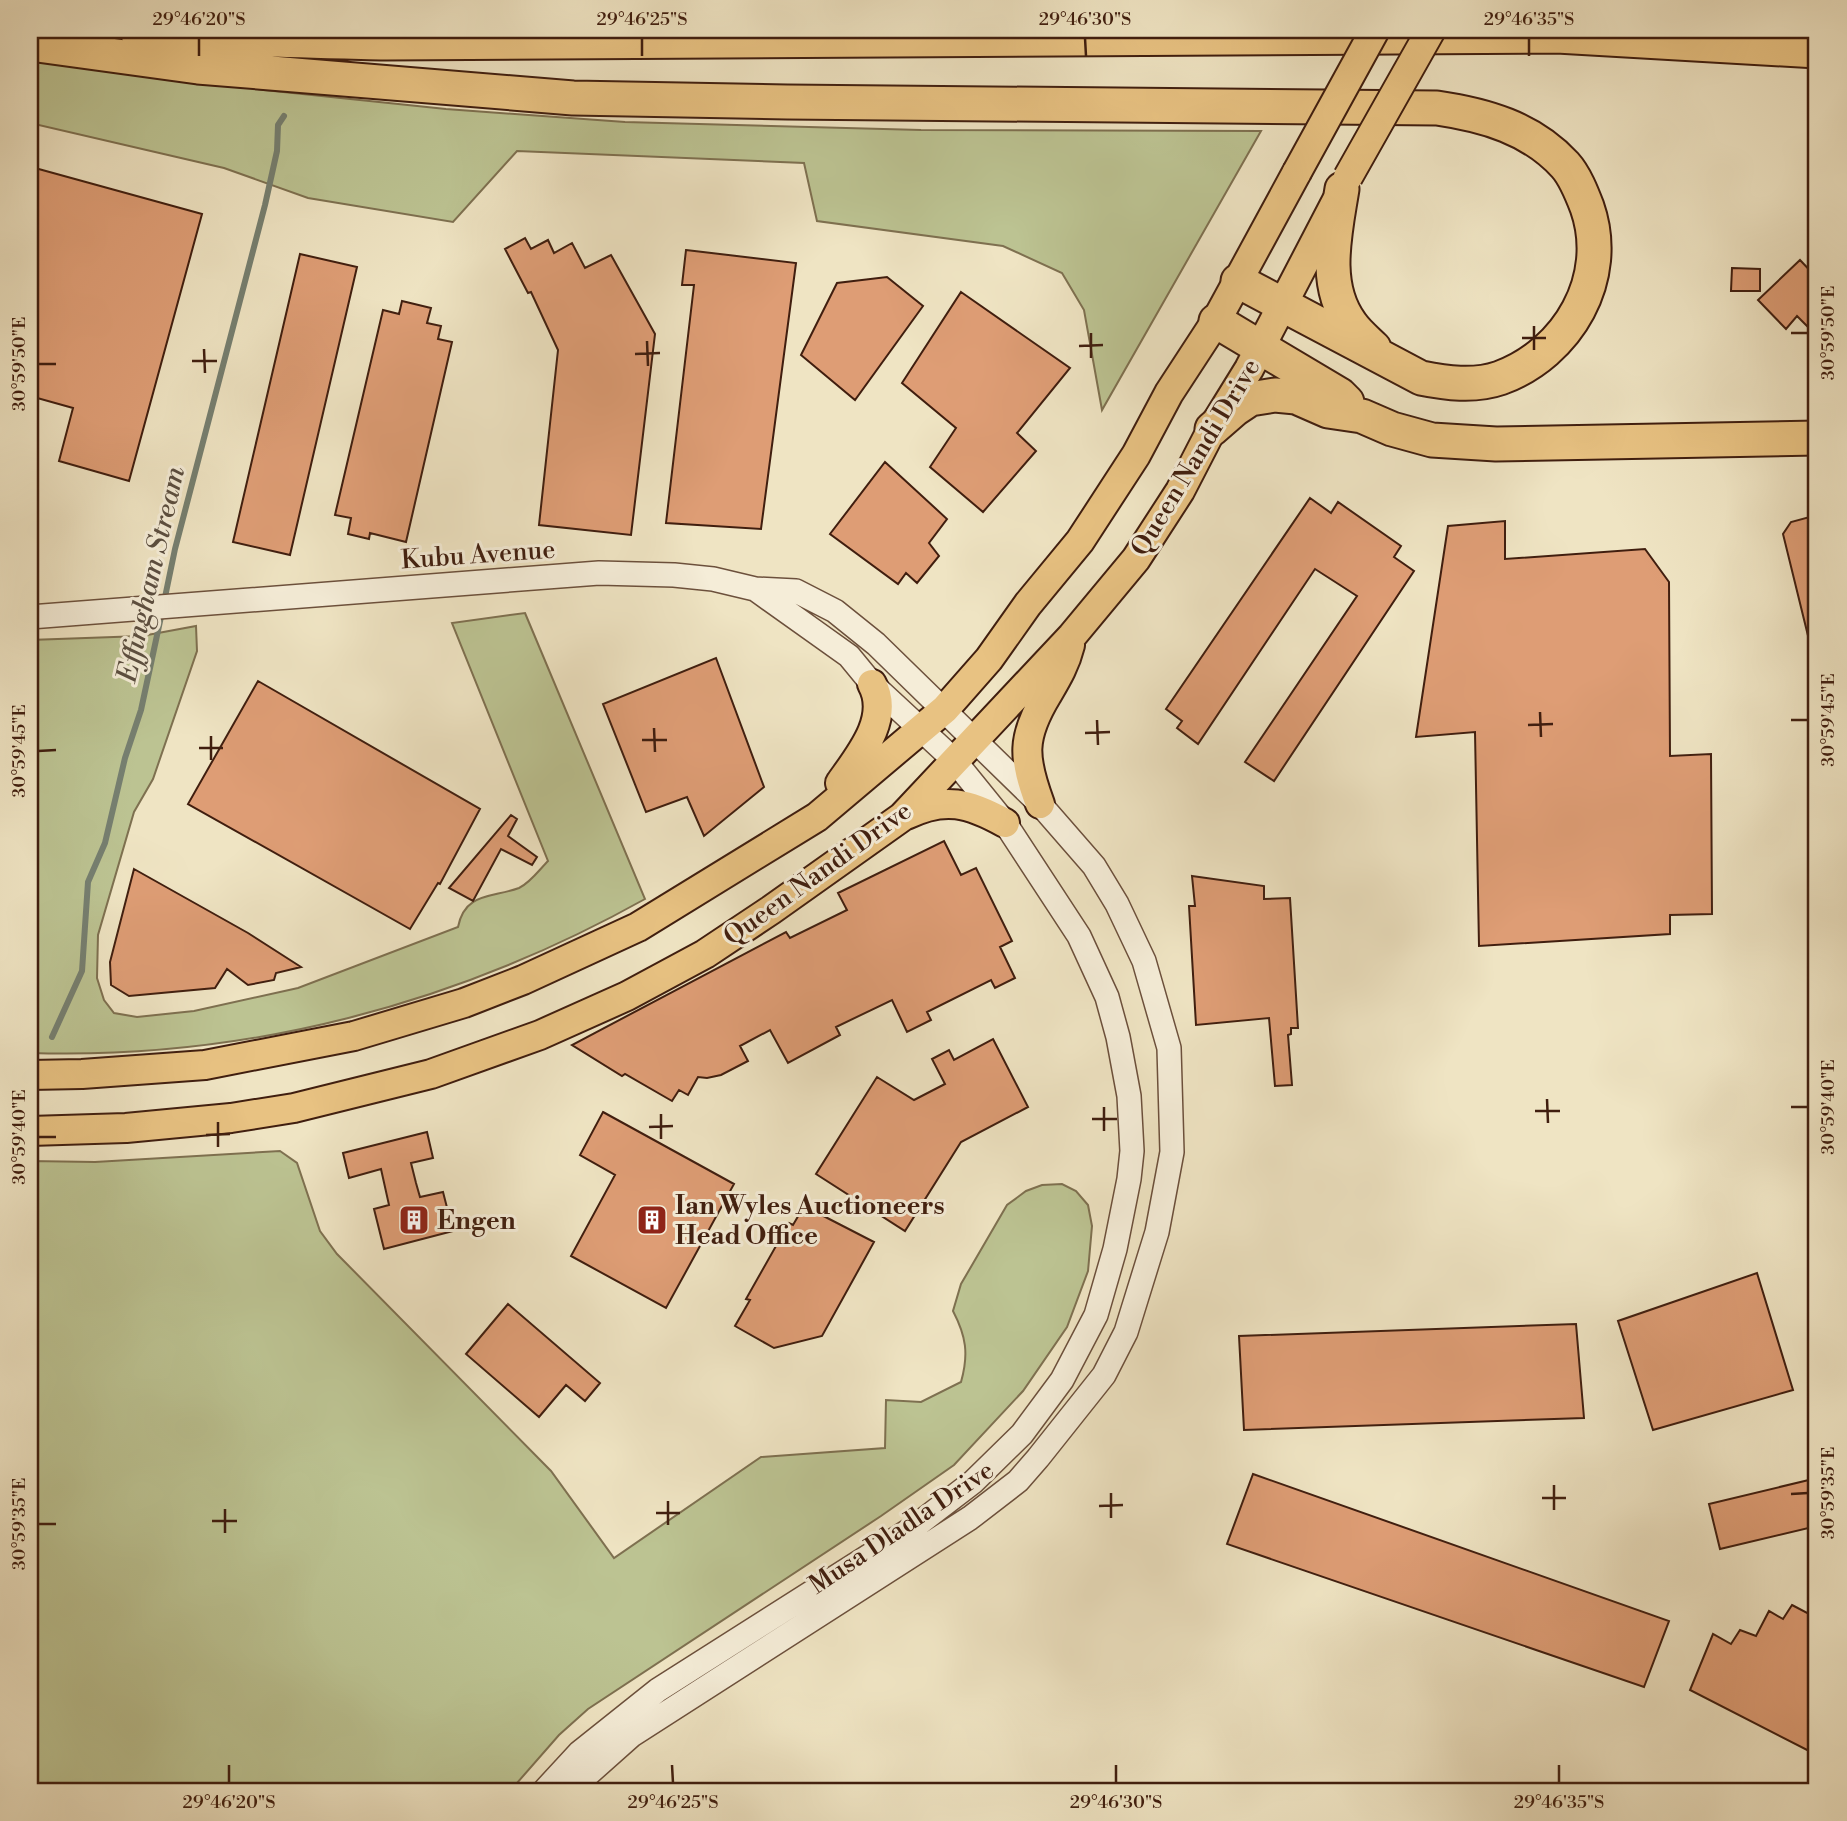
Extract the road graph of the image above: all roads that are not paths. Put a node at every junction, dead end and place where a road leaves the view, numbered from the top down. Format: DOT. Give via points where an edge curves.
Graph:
graph roads {
  1 [pos="136,30"];
  2 [pos="1375,30"];
  3 [pos="1431,30"];
  4 [pos="30,44"];
  5 [pos="1817,51"];
  6 [pos="1345,183"];
  7 [pos="1238,281"];
  8 [pos="1281,306"];
  9 [pos="1216,321"];
  10 [pos="1260,349"];
  11 [pos="1388,363"];
  12 [pos="1362,416"];
  13 [pos="1212,429"];
  14 [pos="1817,438"];
  15 [pos="755,589"];
  16 [pos="30,617"];
  17 [pos="1072,636"];
  18 [pos="872,684"];
  19 [pos="945,709"];
  20 [pos="920,729"];
  21 [pos="975,738"];
  22 [pos="954,760"];
  23 [pos="1040,804"];
  24 [pos="817,817"];
  25 [pos="902,817"];
  26 [pos="1005,823"];
  27 [pos="30,1074"];
  28 [pos="30,1131"];
  29 [pos="544,1791"];
  30 [pos="569,1791"];
  1 -- 5 [label="highway" via="386,43 1557,36"];
  2 -- 7 [label="main road, Queen Nandi Drive, bridge"];
  3 -- 6 [label="main road, Queen Nandi Drive, bridge"];
  4 -- 11 [label="highway" via="198,67 573,98 1437,107 1504,122 1566,166 1583,195 1594,225 1595,254 1590,286 1578,312 1542,355 1497,379 1442,383"];
  6 -- 8 [label="main road, Queen Nandi Drive"];
  6 -- 11 [label="highway" via="1332,253 1339,299 1350,324"];
  7 -- 8 [label="highway"];
  7 -- 9 [label="main road, Queen Nandi Drive"];
  8 -- 10 [label="main road, Queen Nandi Drive"];
  8 -- 11 [label="highway"];
  9 -- 10 [label="highway"];
  9 -- 19 [label="main road, Queen Nandi Drive" via="1080,541"];
  10 -- 12 [label="highway" via="1340,395"];
  10 -- 13 [label="main road, Queen Nandi Drive"];
  12 -- 13 [label="highway" via="1328,411 1296,397 1261,396 1234,409"];
  12 -- 14 [label="highway" via="1432,440 1496,444"];
  13 -- 17 [label="main road, Queen Nandi Drive" via="1180,491 1136,559"];
  15 -- 16 [label="street, Kubu Avenue" via="713,579 599,573"];
  15 -- 18 [label="street, Kubu Avenue" via="849,656"];
  15 -- 19 [label="street, Kubu Avenue" via="796,591 835,611"];
  17 -- 21 [label="main road, Queen Nandi Drive"];
  17 -- 23 [label="main road" via="1065,664 1026,743 1029,773"];
  18 -- 20 [label="street, Kubu Avenue"];
  18 -- 24 [label="main road" via="879,701 869,740"];
  19 -- 20 [label="main road, Queen Nandi Drive"];
  19 -- 21 [label="street, Musa Dladla Drive"];
  20 -- 22 [label="street, Musa Dladla Drive"];
  20 -- 24 [label="main road, Queen Nandi Drive"];
  21 -- 22 [label="main road, Queen Nandi Drive"];
  21 -- 23 [label="street, Musa Dladla Drive"];
  22 -- 25 [label="main road, Queen Nandi Drive"];
  22 -- 26 [label="street, Musa Dladla Drive"];
  23 -- 30 [label="street, Musa Dladla Drive" via="1094,866 1117,904 1144,961 1169,1048 1172,1152 1168,1181 1126,1332 1104,1375 1038,1458 999,1498 632,1735"];
  24 -- 27 [label="main road, Queen Nandi Drive" via="638,927 523,981 427,1016 354,1036 205,1065"];
  25 -- 26 [label="main road" via="923,806 955,803 978,808"];
  25 -- 28 [label="main road, Queen Nandi Drive" via="705,954 627,996 507,1048 431,1074 262,1114 126,1128"];
  26 -- 29 [label="street, Musa Dladla Drive" via="1079,936 1107,997 1129,1096 1129,1179 1096,1315 1062,1380 1022,1434 973,1482 913,1528 659,1690 579,1753"];
}
